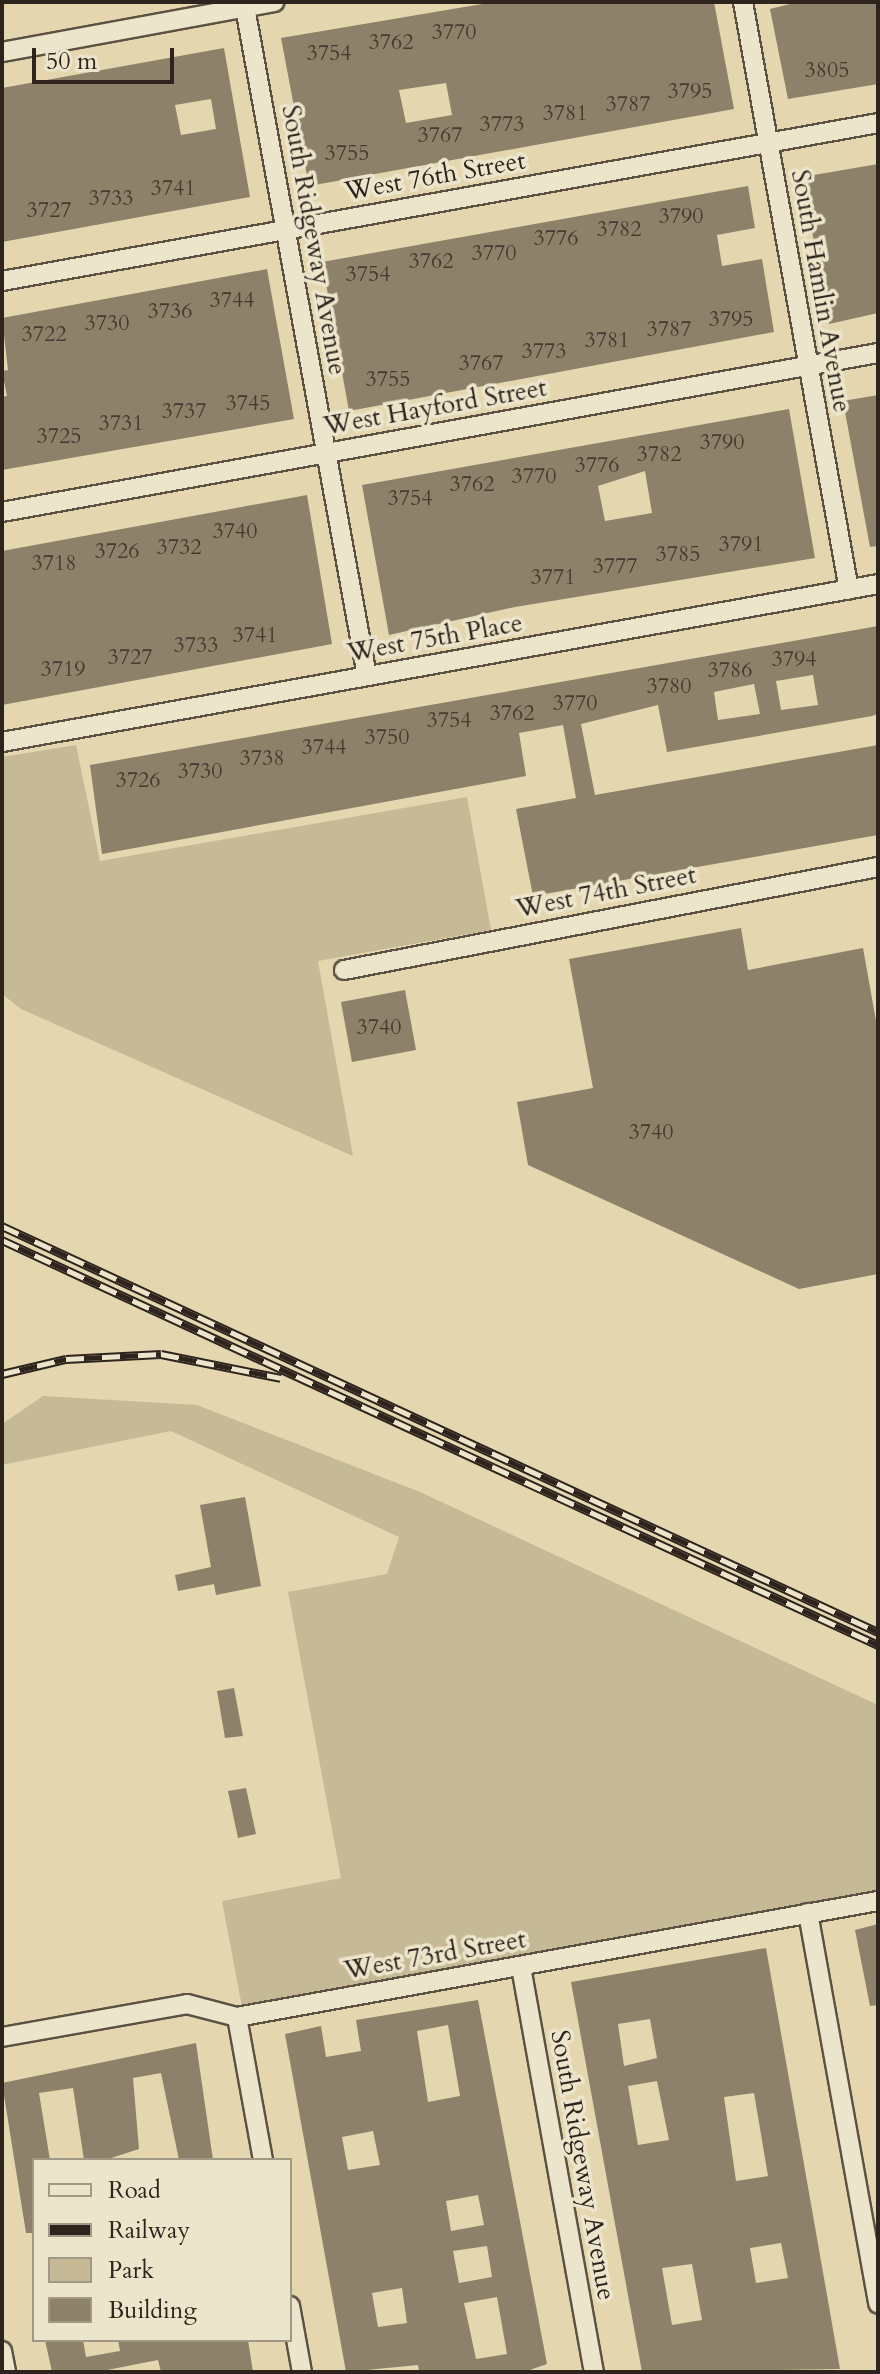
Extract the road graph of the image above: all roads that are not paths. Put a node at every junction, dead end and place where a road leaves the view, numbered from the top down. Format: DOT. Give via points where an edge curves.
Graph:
graph roads {
  1 [pos="274,2"];
  2 [pos="743,2"];
  3 [pos="244,5"];
  4 [pos="2,52"];
  5 [pos="878,123"];
  6 [pos="768,143"];
  7 [pos="285,230"];
  8 [pos="2,281"];
  9 [pos="878,353"];
  10 [pos="808,366"];
  11 [pos="326,454"];
  12 [pos="2,512"];
  13 [pos="878,584"];
  14 [pos="849,590"];
  15 [pos="367,676"];
  16 [pos="2,742"];
  17 [pos="878,867"];
  18 [pos="344,970"];
  19 [pos="878,1901"];
  20 [pos="808,1913"];
  21 [pos="521,1967"];
  22 [pos="237,2017"];
  23 [pos="2,2037"];
  24 [pos="263,2158"];
  25 [pos="878,2304"];
  26 [pos="292,2317"];
  27 [pos="2,2351"];
  28 [pos="6,2372"];
  29 [pos="302,2372"];
  30 [pos="594,2372"];
  1 -- 3 [label="street"];
  2 -- 6 [label="street, South Hamlin Avenue"];
  3 -- 4 [label="street"];
  3 -- 7 [label="street, South Ridgeway Avenue"];
  5 -- 6 [label="street, West 76th Street"];
  6 -- 7 [label="street, West 76th Street"];
  6 -- 10 [label="street, South Hamlin Avenue"];
  7 -- 8 [label="street, West 76th Street"];
  7 -- 11 [label="street, South Ridgeway Avenue"];
  9 -- 10 [label="street, West Hayford Street"];
  10 -- 11 [label="street, West Hayford Street"];
  10 -- 14 [label="street, South Hamlin Avenue"];
  11 -- 12 [label="street, West Hayford Street"];
  11 -- 15 [label="street, South Ridgeway Avenue"];
  13 -- 14 [label="street, West 75th Place"];
  14 -- 15 [label="street, West 75th Place"];
  15 -- 16 [label="street, West 75th Place"];
  17 -- 18 [label="street, West 74th Street"];
  19 -- 20 [label="street, West 73rd Street"];
  20 -- 21 [label="street, West 73rd Street"];
  20 -- 25 [label="street"];
  21 -- 22 [label="street, West 73rd Street"];
  21 -- 30 [label="street, South Ridgeway Avenue"];
  22 -- 23 [label="street, West 73rd Street" via="187,2004"];
  22 -- 24 [label="street"];
  26 -- 29 [label="street"];
  27 -- 28 [label="street"];
}
